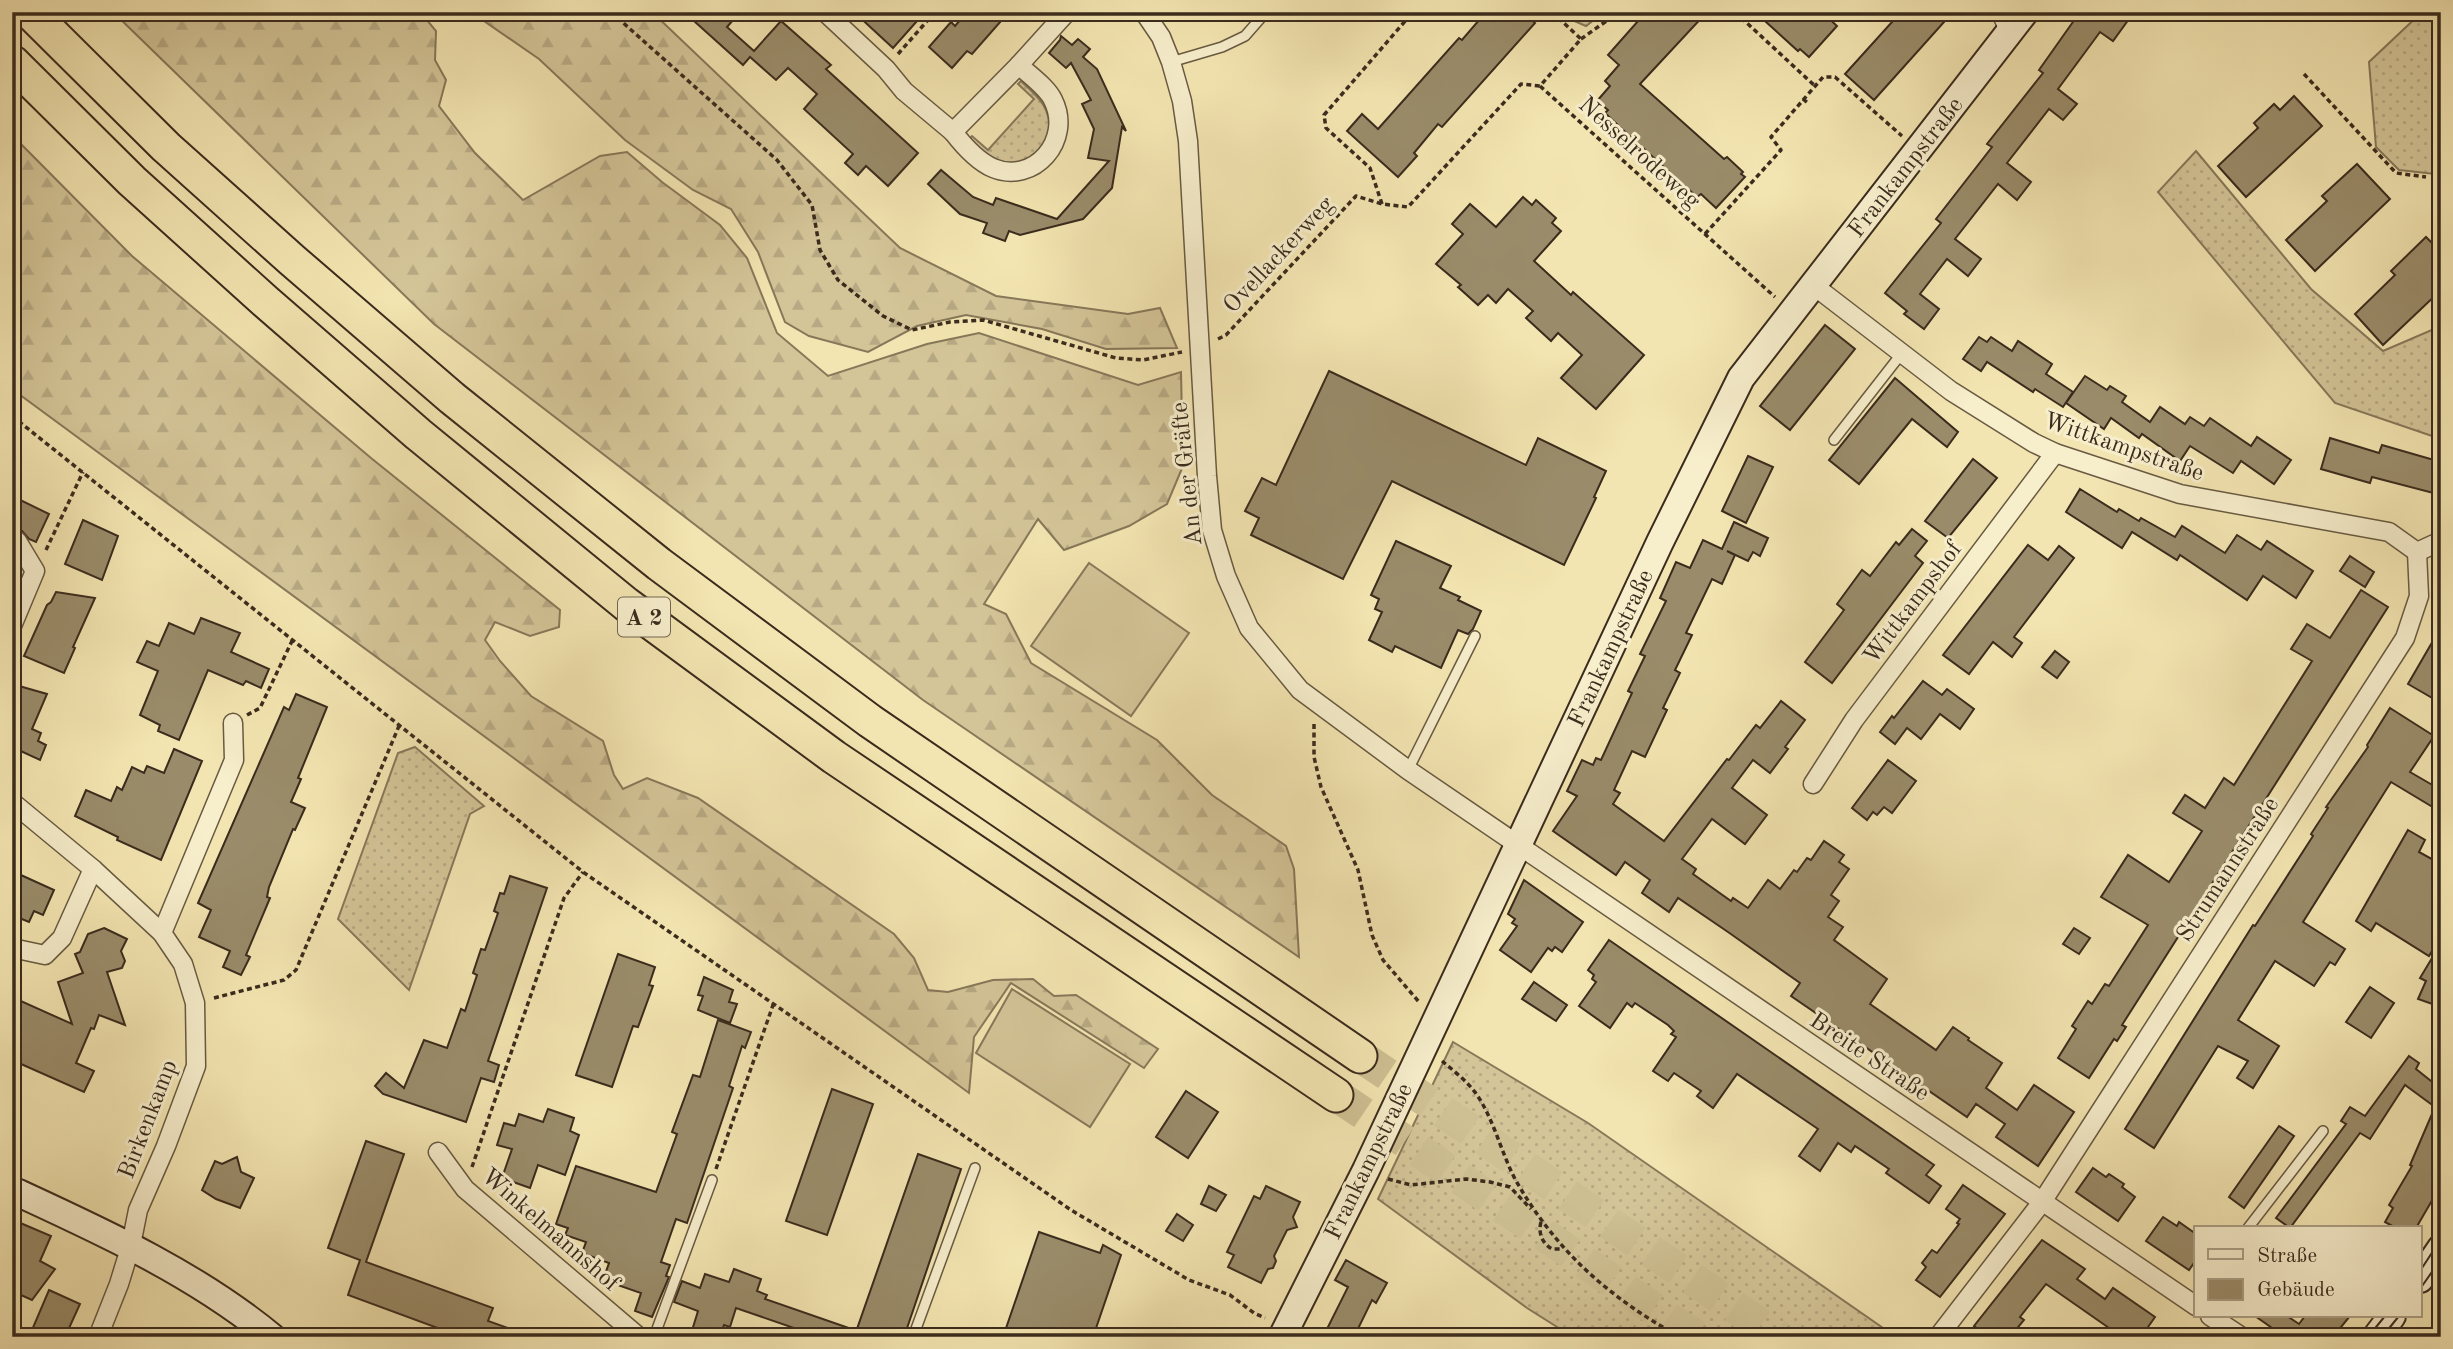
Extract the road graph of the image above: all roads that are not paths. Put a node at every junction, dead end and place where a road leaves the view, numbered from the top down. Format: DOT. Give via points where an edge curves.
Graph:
graph roads {
  1 [pos="30,12"];
  2 [pos="825,12"];
  3 [pos="1067,12"];
  4 [pos="1143,12"];
  5 [pos="1266,12"];
  6 [pos="2025,12"];
  7 [pos="2001,24"];
  8 [pos="12,62"];
  9 [pos="1171,62"];
  10 [pos="1019,65"];
  11 [pos="953,132"];
  12 [pos="1814,285"];
  13 [pos="1902,353"];
  14 [pos="1834,440"];
  15 [pos="2055,453"];
  16 [pos="17,541"];
  17 [pos="2441,541"];
  18 [pos="2417,552"];
  19 [pos="12,626"];
  20 [pos="1475,636"];
  21 [pos="233,723"];
  22 [pos="1408,770"];
  23 [pos="1813,785"];
  24 [pos="12,802"];
  25 [pos="1517,846"];
  26 [pos="93,869"];
  27 [pos="162,933"];
  28 [pos="12,948"];
  29 [pos="1360,1056"];
  30 [pos="1336,1095"];
  31 [pos="2323,1131"];
  32 [pos="438,1152"];
  33 [pos="975,1168"];
  34 [pos="712,1181"];
  35 [pos="12,1190"];
  36 [pos="2042,1202"];
  37 [pos="2250,1226"];
  38 [pos="131,1245"];
  39 [pos="2441,1248"];
  40 [pos="2422,1276"];
  41 [pos="2194,1301"];
  42 [pos="2213,1318"];
  43 [pos="2390,1318"];
  44 [pos="1284,1333"];
  45 [pos="98,1337"];
  46 [pos="272,1337"];
  47 [pos="639,1337"];
  48 [pos="654,1337"];
  49 [pos="913,1337"];
  50 [pos="1938,1337"];
  51 [pos="2242,1337"];
  52 [pos="2376,1337"];
  1 -- 29 [label="highway, A 2" via="166,147 292,260 452,398 659,564 870,721"];
  2 -- 11 [label="street" via="904,91"];
  3 -- 10 [label="street"];
  4 -- 9 [label="street, An der Gräfte"];
  5 -- 9 [label="lane" via="1245,36"];
  6 -- 7 [label="street, Frankampstraße"];
  7 -- 12 [label="street, Frankampstraße"];
  8 -- 30 [label="highway, A 2" via="132,181 265,302 626,604 834,757"];
  9 -- 22 [label="street, An der Gräfte" via="1188,141 1212,530 1226,576 1249,628 1300,690"];
  10 -- 11 [label="street"];
  10 -- 11 [label="street" via="1053,98 1060,122 1057,141 1041,161 1018,172 993,168 965,148"];
  12 -- 13 [label="street, Wittkampstraße"];
  12 -- 25 [label="street, Frankampstraße" via="1741,378"];
  13 -- 14 [label="lane"];
  13 -- 15 [label="street, Wittkampstraße" via="1951,391"];
  15 -- 18 [label="street, Wittkampstraße" via="2180,494 2389,532"];
  15 -- 23 [label="street, Wittkampshof" via="1854,720"];
  16 -- 19 [label="street" via="36,571"];
  17 -- 18 [label="street"];
  18 -- 36 [label="street, Strumannstraße" via="2419,596 2405,638"];
  20 -- 22 [label="lane"];
  21 -- 27 [label="street" via="233,760"];
  22 -- 25 [label="street, An der Gräfte"];
  24 -- 26 [label="street, Birkenkamp"];
  25 -- 36 [label="street, Breite Straße"];
  25 -- 44 [label="street, Frankampstraße" via="1366,1170"];
  26 -- 27 [label="street, Birkenkamp"];
  26 -- 28 [label="street" via="62,937 45,955"];
  27 -- 38 [label="street, Birkenkamp" via="183,964 195,1003 196,1066 138,1210"];
  31 -- 37 [label="lane"];
  32 -- 47 [label="street, Winkelmannshof" via="465,1189"];
  33 -- 49 [label="lane"];
  34 -- 48 [label="lane"];
  35 -- 38 [label="street"];
  36 -- 41 [label="street, Breite Straße"];
  36 -- 50 [label="street, Strumannstraße"];
  38 -- 45 [label="street, Birkenkamp"];
  38 -- 46 [label="street" via="239,1310"];
  39 -- 40 [label="street"];
  42 -- 51 [label="street"];
  43 -- 52 [label="street"];
}
